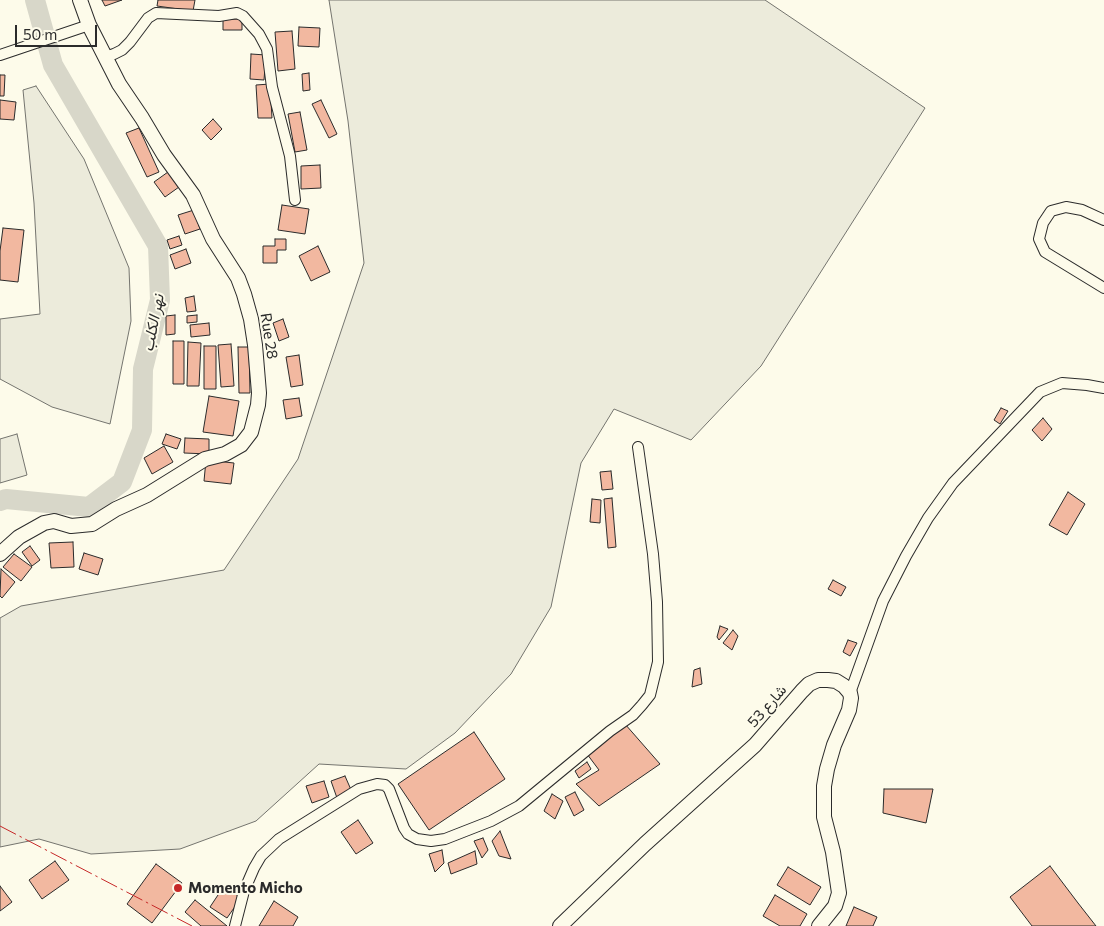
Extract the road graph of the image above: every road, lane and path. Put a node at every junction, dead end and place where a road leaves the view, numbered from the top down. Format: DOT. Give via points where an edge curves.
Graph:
graph roads {
  1 [pos="80,0"];
  2 [pos="89,25"];
  3 [pos="0,55"];
  4 [pos="104,57"];
  5 [pos="295,200"];
  6 [pos="1104,220"];
  7 [pos="1104,288"];
  8 [pos="1104,388"];
  9 [pos="638,447"];
  10 [pos="0,554"];
  11 [pos="850,693"];
  12 [pos="235,926"];
  13 [pos="560,926"];
  14 [pos="819,926"];
  1 -- 2 [label="street, Rue 28"];
  2 -- 3 [label="street"];
  2 -- 4 [label="street, Rue 28"];
  4 -- 5 [label="street" via="122,50 148,18 156,13 219,16 238,13 244,16 267,49 272,87 290,156"];
  4 -- 10 [label="street, Rue 28" via="195,199 213,239 238,278 251,319 255,345 259,393 256,415 248,437 226,454 205,459 92,524 44,523 19,537"];
  6 -- 7 [label="street" via="1066,207 1051,211 1043,222 1039,238 1045,252"];
  8 -- 11 [label="street" via="1062,383 1040,392 953,483 928,518 883,602"];
  9 -- 12 [label="street" via="653,554 658,662 650,695 634,715 519,806 445,839 431,841 408,834 385,785 359,789 279,839 261,856 244,891"];
  11 -- 13 [label="street, شارع 53" via="836,681 818,680 809,684 735,765 645,844"];
  11 -- 14 [label="street" via="851,704 827,768 823,798 838,880 838,900"];
}
